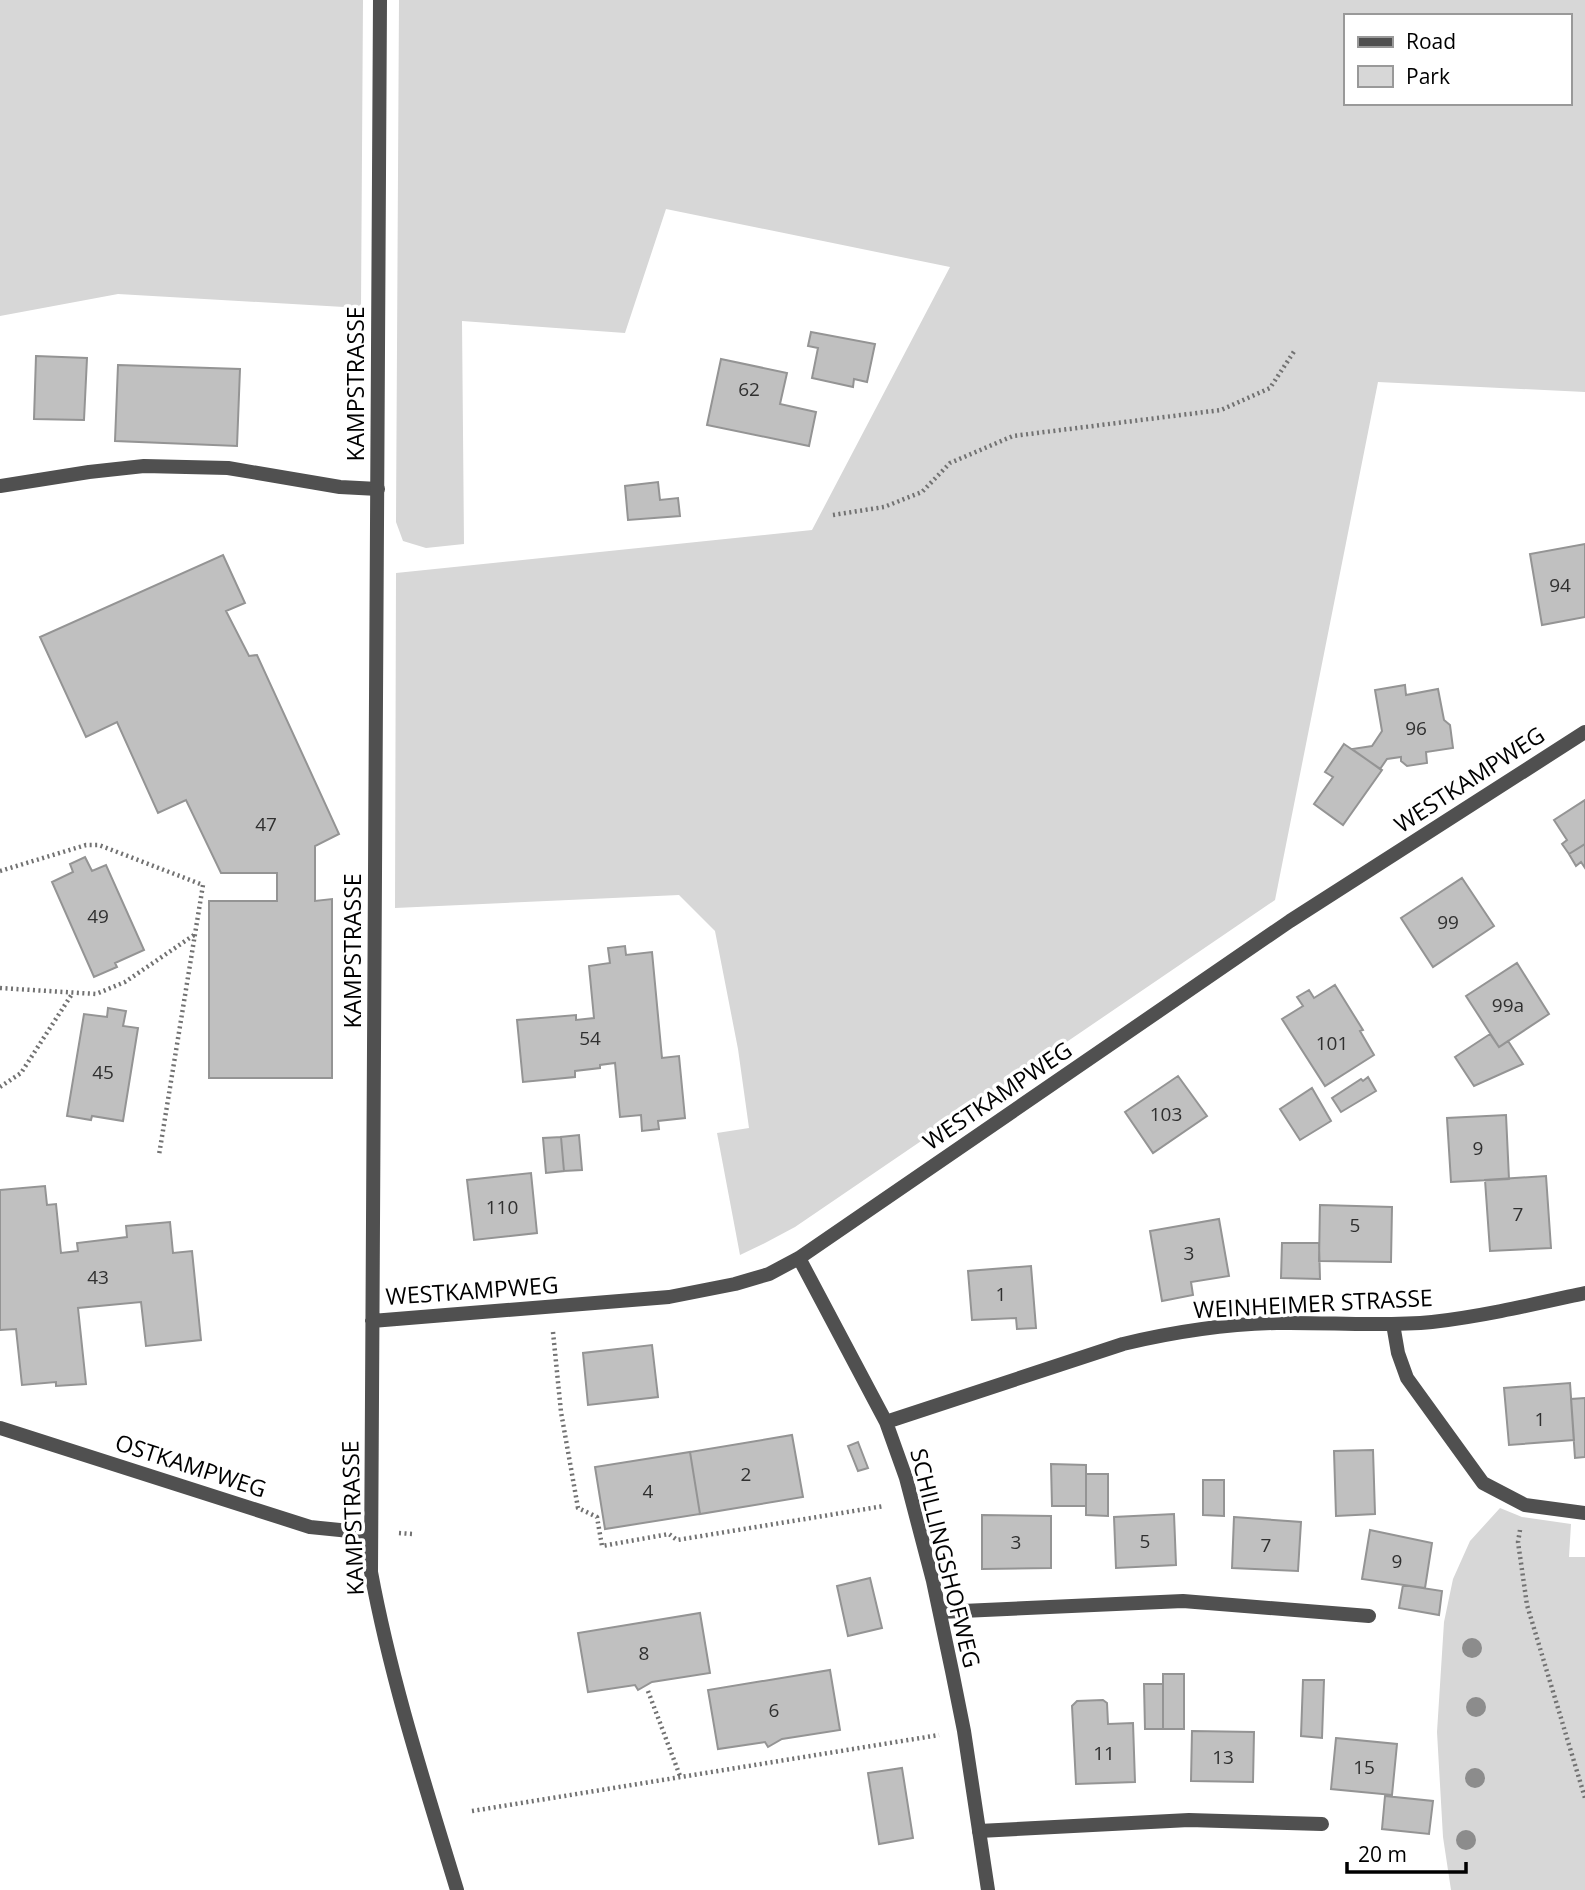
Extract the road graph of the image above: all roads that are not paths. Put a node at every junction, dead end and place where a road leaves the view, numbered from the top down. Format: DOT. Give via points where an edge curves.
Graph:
graph roads {
  1 [pos="380,0"];
  2 [pos="0,486"];
  3 [pos="378,489"];
  4 [pos="1585,732"];
  5 [pos="799,1258"];
  6 [pos="1585,1293"];
  7 [pos="372,1321"];
  8 [pos="1393,1324"];
  9 [pos="886,1422"];
  10 [pos="0,1428"];
  11 [pos="1585,1513"];
  12 [pos="370,1533"];
  13 [pos="940,1612"];
  14 [pos="1369,1616"];
  15 [pos="1322,1824"];
  16 [pos="979,1831"];
  17 [pos="457,1890"];
  18 [pos="988,1890"];
  1 -- 3 [label="street, KAMPSTRASSE"];
  2 -- 3 [label="street" via="144,466 228,468"];
  3 -- 7 [label="street, KAMPSTRASSE"];
  4 -- 5 [label="street, WESTKAMPWEG" via="1290,921"];
  5 -- 7 [label="street, WESTKAMPWEG" via="769,1274 669,1297"];
  5 -- 9 [label="street, SCHILLINGSHOFWEG"];
  6 -- 8 [label="street, WEINHEIMER STRASSE" via="1432,1322"];
  7 -- 12 [label="street, KAMPSTRASSE"];
  8 -- 9 [label="street, WEINHEIMER STRASSE" via="1275,1323 1162,1335"];
  8 -- 11 [label="street" via="1407,1378 1483,1483 1525,1504"];
  9 -- 13 [label="street, SCHILLINGSHOFWEG" via="913,1501"];
  10 -- 12 [label="street, OSTKAMPWEG" via="310,1527"];
  12 -- 17 [label="street, KAMPSTRASSE" via="371,1572 381,1625"];
  13 -- 14 [label="street" via="1183,1601"];
  13 -- 16 [label="street, SCHILLINGSHOFWEG"];
  15 -- 16 [label="street" via="1189,1820"];
  16 -- 18 [label="street, SCHILLINGSHOFWEG"];
}
